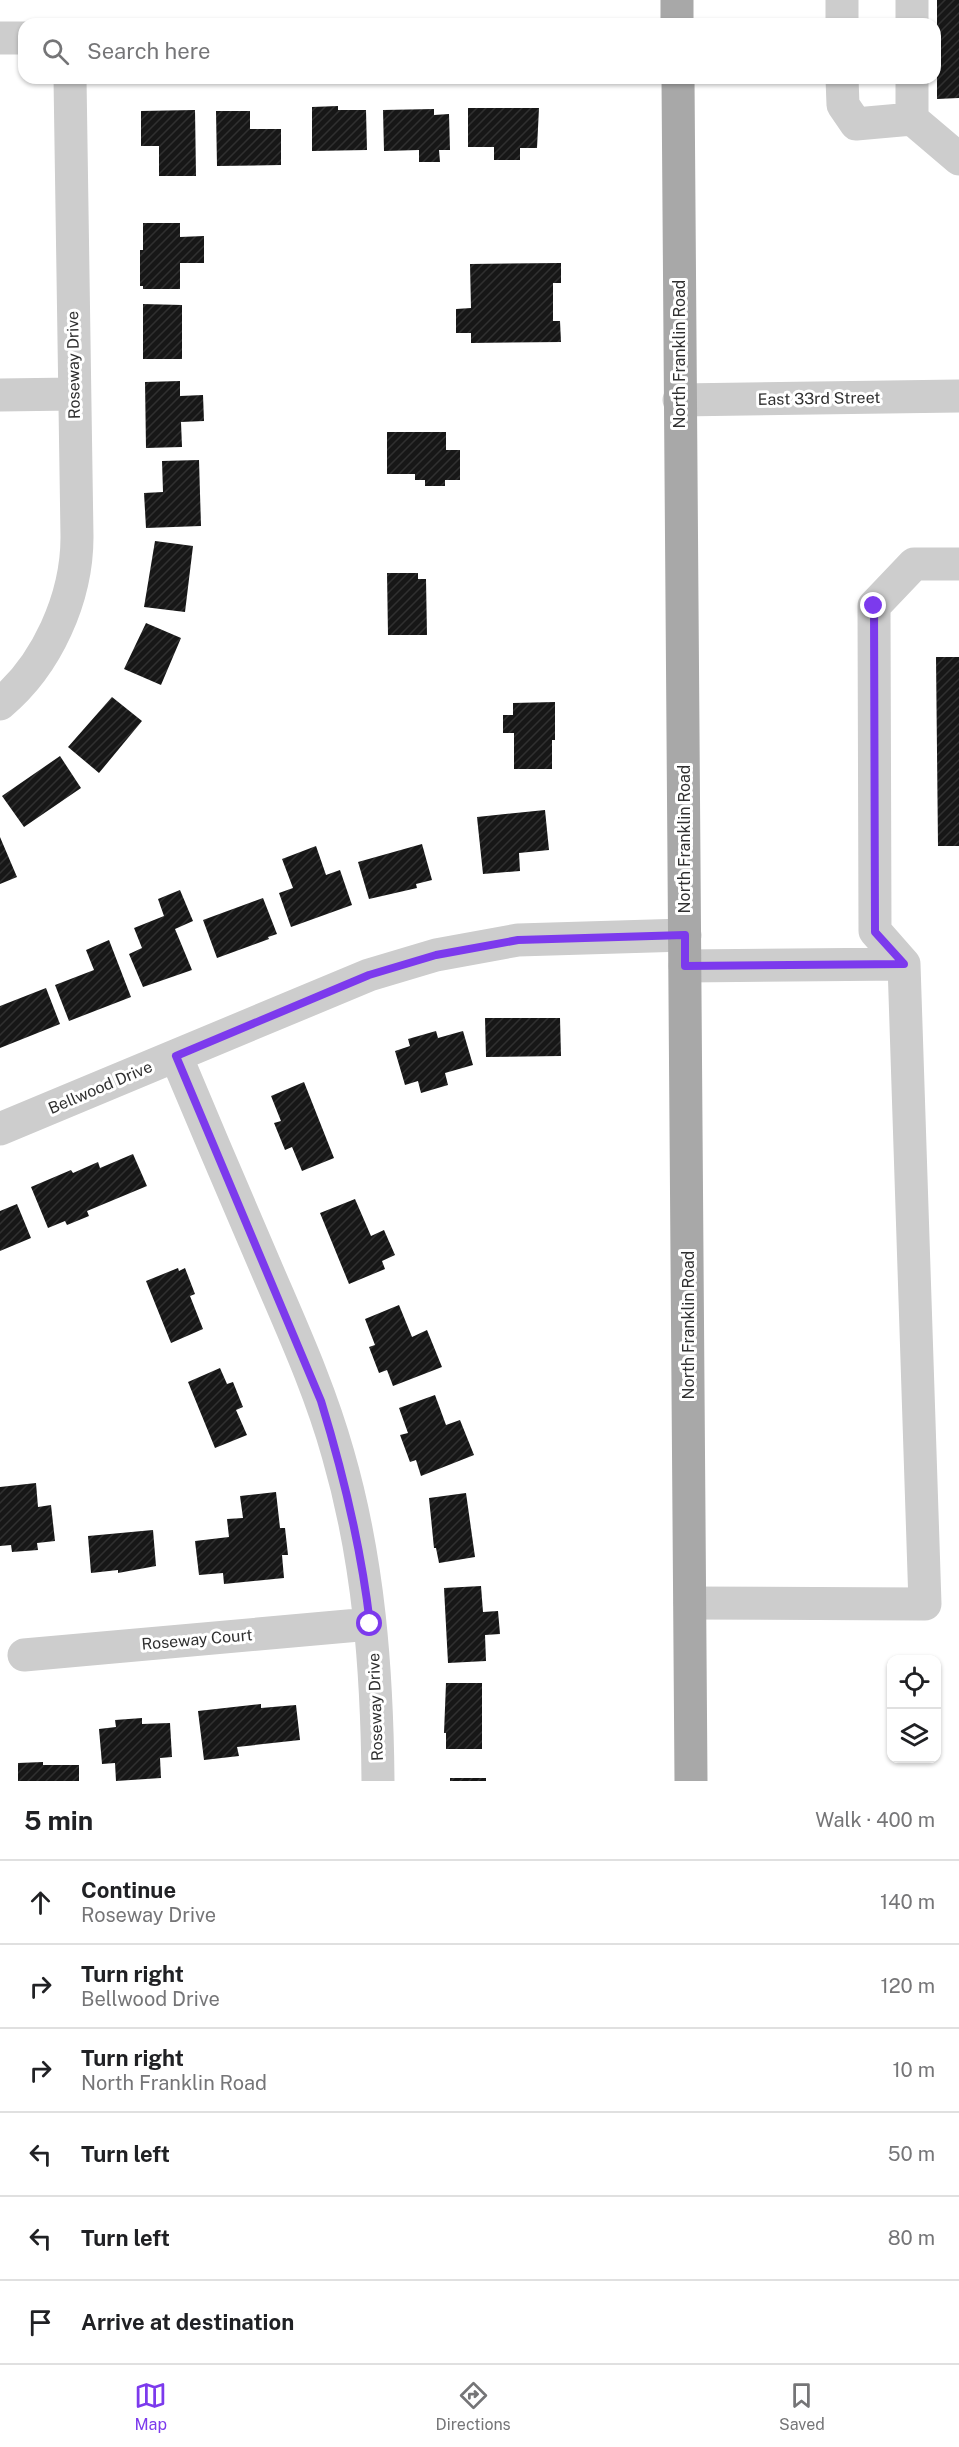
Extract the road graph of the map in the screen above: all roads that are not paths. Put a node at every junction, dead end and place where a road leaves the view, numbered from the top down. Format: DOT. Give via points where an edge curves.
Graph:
graph roads {
  1 [pos="677,0"];
  2 [pos="842,0"];
  3 [pos="912,0"];
  4 [pos="677,18"];
  5 [pos="842,18"];
  6 [pos="912,18"];
  7 [pos="0,38"];
  8 [pos="18,38"];
  9 [pos="70,84"];
  10 [pos="678,84"];
  11 [pos="842,84"];
  12 [pos="912,84"];
  13 [pos="912,119"];
  14 [pos="959,159"];
  15 [pos="74,394"];
  16 [pos="0,395"];
  17 [pos="959,396"];
  18 [pos="680,400"];
  19 [pos="959,564"];
  20 [pos="0,704"];
  21 [pos="685,951"];
  22 [pos="904,964"];
  23 [pos="176,1056"];
  24 [pos="0,1129"];
  25 [pos="690,1603"];
  26 [pos="370,1624"];
  27 [pos="24,1655"];
  28 [pos="378,1781"];
  29 [pos="692,1781"];
  1 -- 4 [label="main road"];
  2 -- 5 [label="street"];
  3 -- 6 [label="street"];
  7 -- 8 [label="street"];
  9 -- 15 [label="street, Roseway Drive"];
  10 -- 18 [label="main road, North Franklin Road"];
  11 -- 13 [label="street" via="843,105 856,124"];
  12 -- 13 [label="street"];
  13 -- 14 [label="street"];
  15 -- 16 [label="street"];
  15 -- 20 [label="street, Roseway Drive" via="77,548 69,594 31,670"];
  17 -- 18 [label="street, East 33rd Street"];
  18 -- 21 [label="main road, North Franklin Road"];
  19 -- 22 [label="street" via="914,564 874,606 875,932"];
  21 -- 22 [label="street, Bellwood Drive"];
  21 -- 23 [label="street, Bellwood Drive" via="518,940 436,955 369,975"];
  21 -- 25 [label="main road, North Franklin Road"];
  22 -- 25 [label="street" via="925,1604"];
  23 -- 24 [label="street, Bellwood Drive"];
  23 -- 26 [label="street, Roseway Drive" via="321,1401 354,1520"];
  25 -- 29 [label="main road, North Franklin Road"];
  26 -- 27 [label="street, Roseway Court"];
  26 -- 28 [label="street, Roseway Drive"];
}
